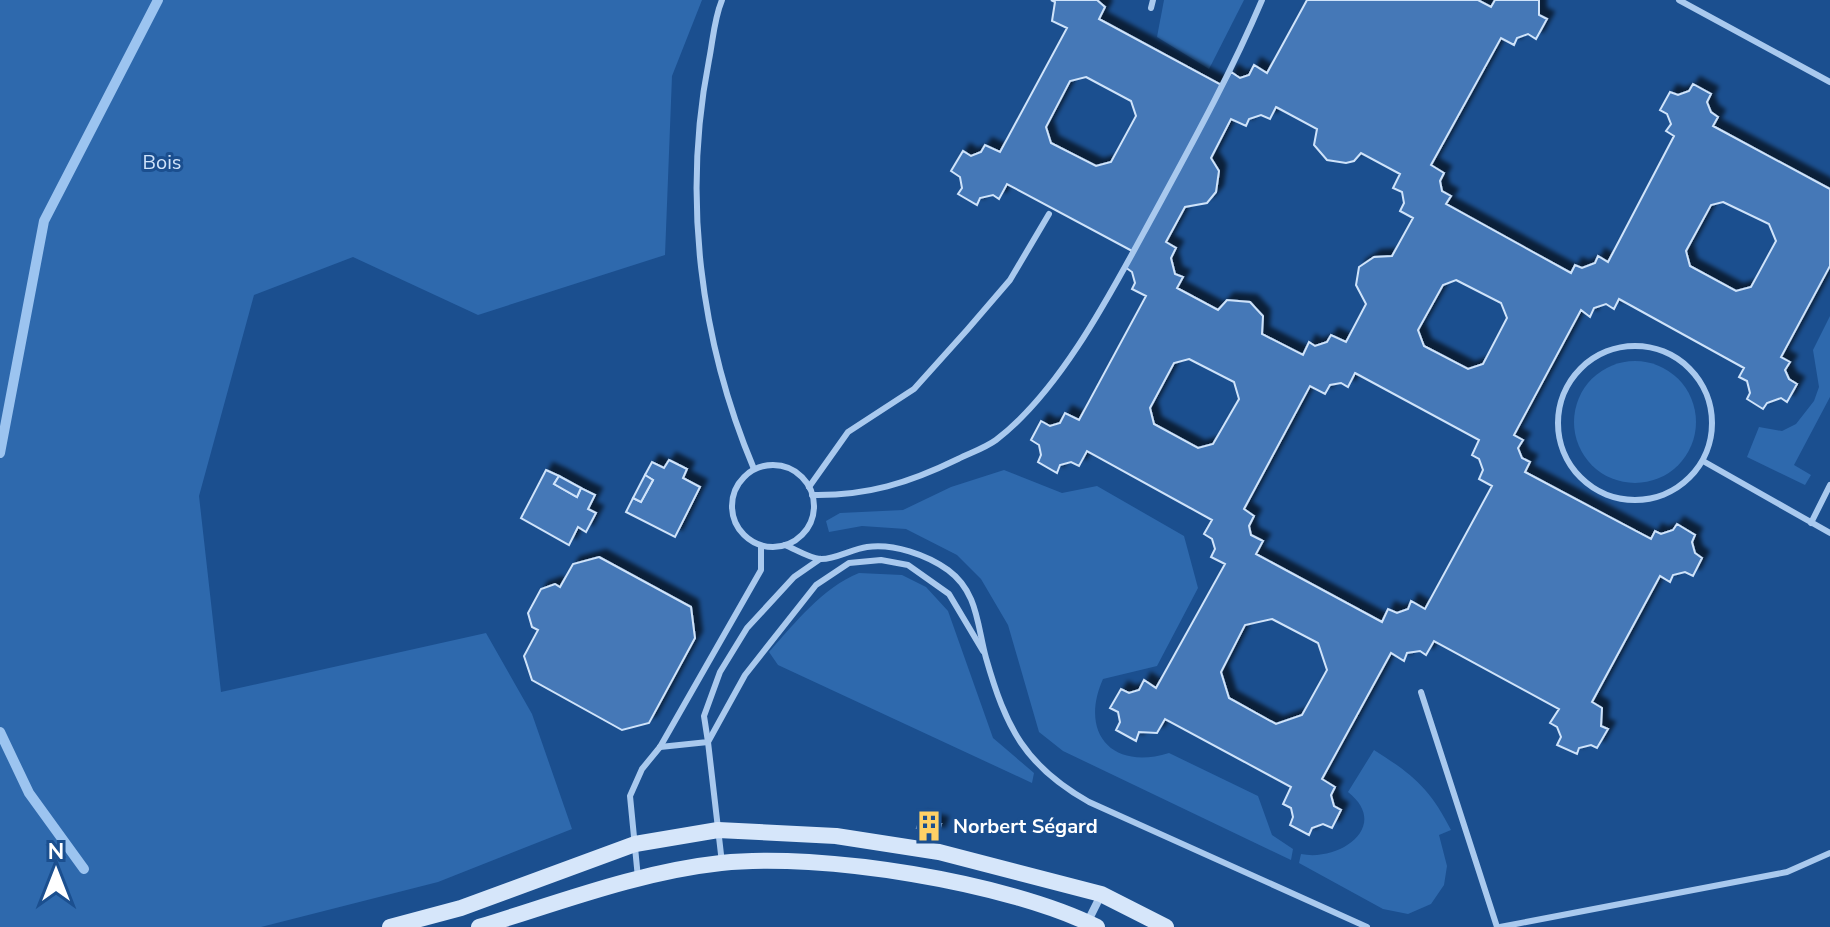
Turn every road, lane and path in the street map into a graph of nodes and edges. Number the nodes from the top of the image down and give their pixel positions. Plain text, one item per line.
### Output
1 (722, 0) edge
2 (1153, 0) edge
3 (1262, 0) edge
4 (1679, 0) edge
5 (1151, 8) dead end
6 (1830, 82) edge
7 (1049, 214) dead end
8 (1703, 461) junction
9 (754, 469) junction
10 (1830, 485) edge
11 (809, 487) junction
12 (812, 495) junction
13 (1811, 523) junction
14 (1830, 533) edge
15 (785, 545) junction
16 (761, 546) junction
17 (820, 559) junction
18 (986, 657) junction
19 (1421, 692) dead end
20 (708, 742) junction
21 (660, 747) junction
22 (718, 830) junction
23 (635, 844) junction
24 (1830, 853) edge
25 (722, 863) junction
26 (638, 878) junction
27 (1101, 894) junction
28 (489, 898) junction
29 (1090, 925) edge
30 (489, 926) edge
31 (390, 927) edge
32 (1166, 927) edge
33 (1367, 927) edge
34 (1498, 927) edge

1 - 9 lane
2 - 5 lane
3 - 12 lane
4 - 6 lane
7 - 11 lane
8 - 8 lane
8 - 13 lane
9 - 11 lane
9 - 16 lane
10 - 13 lane
11 - 12 lane
12 - 15 lane
13 - 14 lane
15 - 16 lane
15 - 17 lane
16 - 21 lane
17 - 18 lane
17 - 20 lane
18 - 20 lane
18 - 33 lane
19 - 34 lane
20 - 21 lane
20 - 22 lane
21 - 23 lane
22 - 23 main road
22 - 25 lane
22 - 27 main road
23 - 26 lane
23 - 28 main road
24 - 34 lane
25 - 26 main road
25 - 29 main road
26 - 30 main road
27 - 29 street
27 - 32 main road
28 - 30 street
28 - 31 main road

